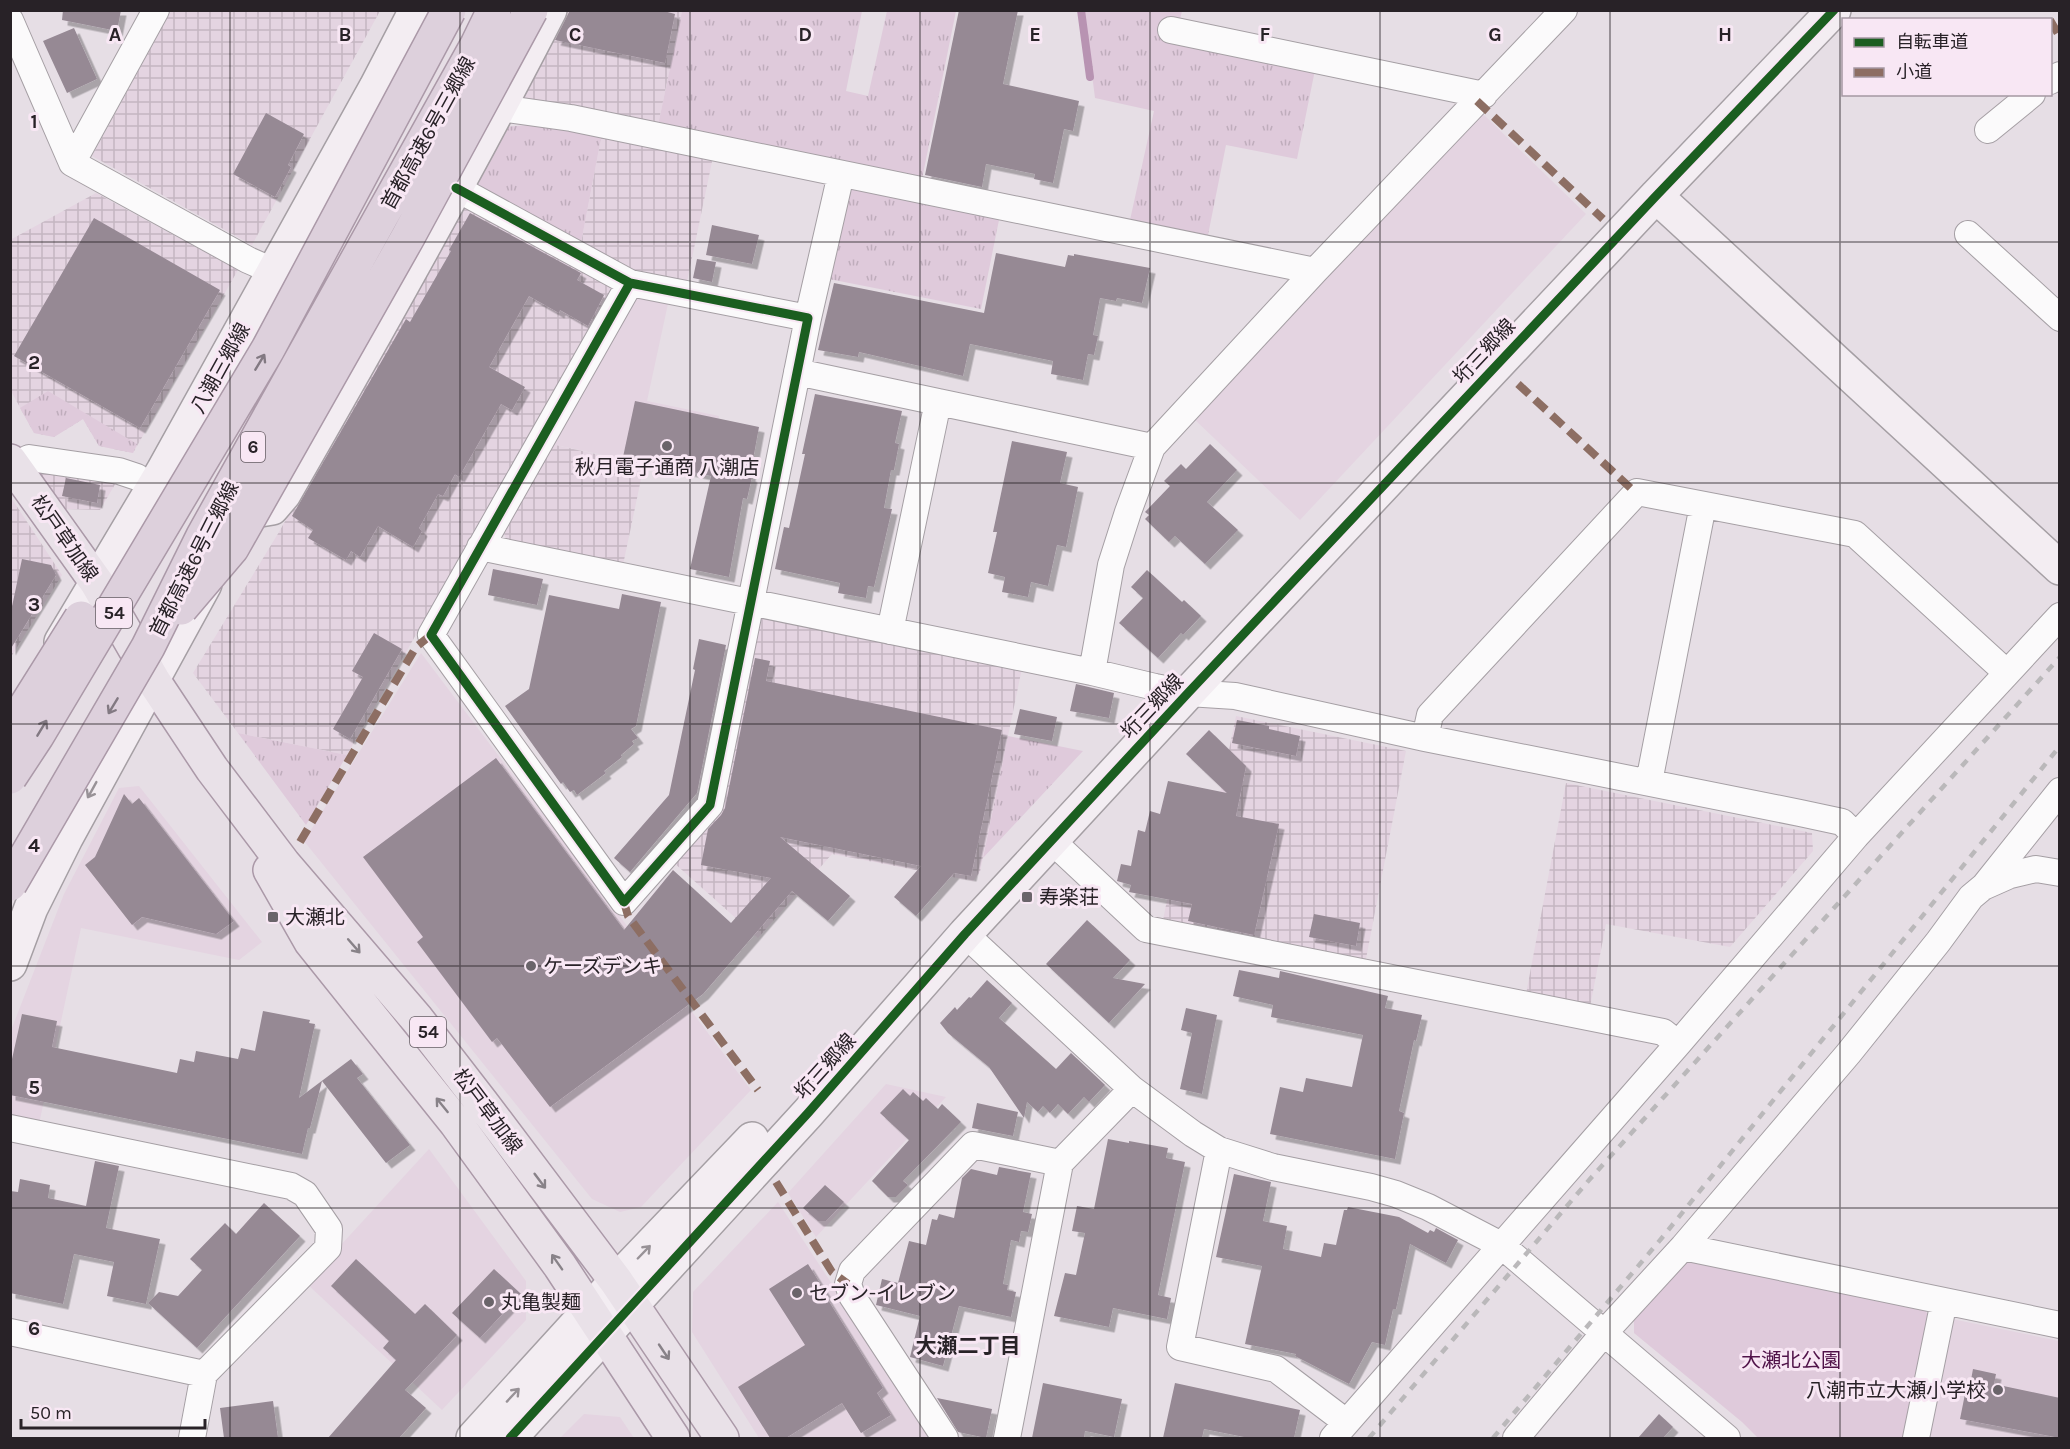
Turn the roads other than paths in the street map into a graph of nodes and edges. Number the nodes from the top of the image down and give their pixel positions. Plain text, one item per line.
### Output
1 (156, 10) edge
2 (416, 10) edge
3 (428, 10) edge
4 (449, 10) edge
5 (494, 10) edge
6 (519, 10) edge
7 (531, 10) edge
8 (550, 10) edge
9 (1563, 10) edge
10 (1834, 10) edge
11 (10, 20) edge
12 (1171, 30) dead end
13 (1484, 95) junction
14 (2030, 96) edge
15 (500, 108) junction
16 (1988, 130) dead end
17 (72, 163) junction
18 (840, 174) junction
19 (456, 188) junction
20 (1656, 196) junction
21 (1968, 234) dead end
22 (273, 271) junction
23 (1315, 271) junction
24 (630, 283) junction
25 (808, 318) junction
26 (2060, 318) edge
27 (797, 372) junction
28 (938, 402) junction
29 (1152, 447) junction
30 (12, 463) edge
31 (137, 477) dead end
32 (1703, 506) junction
33 (243, 513) junction
34 (480, 547) junction
35 (2060, 568) edge
36 (97, 583) junction
37 (751, 602) junction
38 (2060, 616) edge
39 (890, 631) junction
40 (148, 647) junction
41 (1092, 672) junction
42 (2007, 673) junction
43 (153, 680) junction
44 (1188, 693) junction
45 (10, 718) edge
46 (10, 731) edge
47 (1425, 738) junction
48 (212, 770) junction
49 (10, 777) edge
50 (1648, 782) junction
51 (2060, 791) edge
52 (1856, 836) junction
53 (1052, 841) junction
54 (2060, 873) edge
55 (10, 884) edge
56 (1983, 887) junction
57 (965, 933) junction
58 (10, 964) edge
59 (1678, 1044) junction
60 (1132, 1089) junction
61 (10, 1128) edge
62 (1219, 1150) junction
63 (1060, 1163) junction
64 (1501, 1245) junction
65 (1683, 1247) junction
66 (624, 1293) junction
67 (1944, 1301) junction
68 (597, 1322) junction
69 (2060, 1325) edge
70 (10, 1332) edge
71 (1604, 1333) junction
72 (204, 1374) junction
73 (1340, 1430) edge
74 (192, 1438) edge
75 (473, 1438) edge
76 (510, 1438) edge
77 (673, 1438) edge
78 (722, 1438) edge
79 (945, 1438) edge
80 (1007, 1438) edge
81 (1516, 1438) edge
82 (1727, 1438) edge
83 (1916, 1438) edge

1 - 17 street
2 - 22 street, 八潮三郷線
3 - 46 highway, bridge
49 -> 4 highway, 首都高速6号三郷線 / 6, bridge
5 - 40 highway, 首都高速6号三郷線 / 6, bridge
6 - 33 street
7 - 40 highway, bridge
8 - 15 street
9 - 13 street
10 - 20 street, 垳三郷線
11 - 17 street
12 - 13 street
13 - 23 street
14 - 16 street
15 - 18 street
15 - 19 street
17 - 22 street
18 - 23 street
18 - 25 street
19 - 24 street
19 - 33 street
20 - 35 street
20 - 44 street, 垳三郷線
21 - 26 street
22 - 36 street, 八潮三郷線
23 - 29 street
24 - 25 street
24 - 34 street
25 - 27 street
27 - 28 street
27 - 37 street
28 - 29 street
28 - 39 street
29 - 41 street
30 - 31 street
30 - 36 main road, 松戸草加線 / 54
32 - 42 street
32 - 47 street
32 - 50 street
33 - 43 street
34 - 37 street
34 - 37 street
36 - 43 main road, 松戸草加線 / 54
36 - 45 street, 八潮三郷線
37 - 39 street
38 - 42 street
39 - 41 street
40 -> 55 highway, 首都高速6号三郷線 / 6, bridge
41 - 44 street
42 - 52 street
43 - 48 main road, 松戸草加線 / 54
43 -> 58 street
44 - 47 street
44 - 53 street, 垳三郷線
47 - 50 street
48 -> 66 main road, 松戸草加線 / 54
68 -> 48 main road, 松戸草加線 / 54
50 - 52 street
51 - 56 street
52 - 59 street
53 - 57 street, 垳三郷線
53 - 59 street
54 - 56 street
56 - 65 street
57 - 60 street
57 - 66 street, 垳三郷線
59 - 64 street
60 - 62 street
60 - 63 street
61 - 72 street
62 - 64 street
62 - 73 street
63 - 79 street
63 - 80 street
64 - 71 street
64 - 73 street
65 - 67 street
65 - 71 street
66 - 68 street, 垳三郷線
66 -> 78 main road, 松戸草加線 / 54
67 - 69 street
67 - 83 street
75 -> 68 street, 垳三郷線
68 - 76 street, 垳三郷線
68 - 77 main road, 松戸草加線 / 54
70 - 72 street
71 - 81 street
71 - 82 street
72 - 74 street

